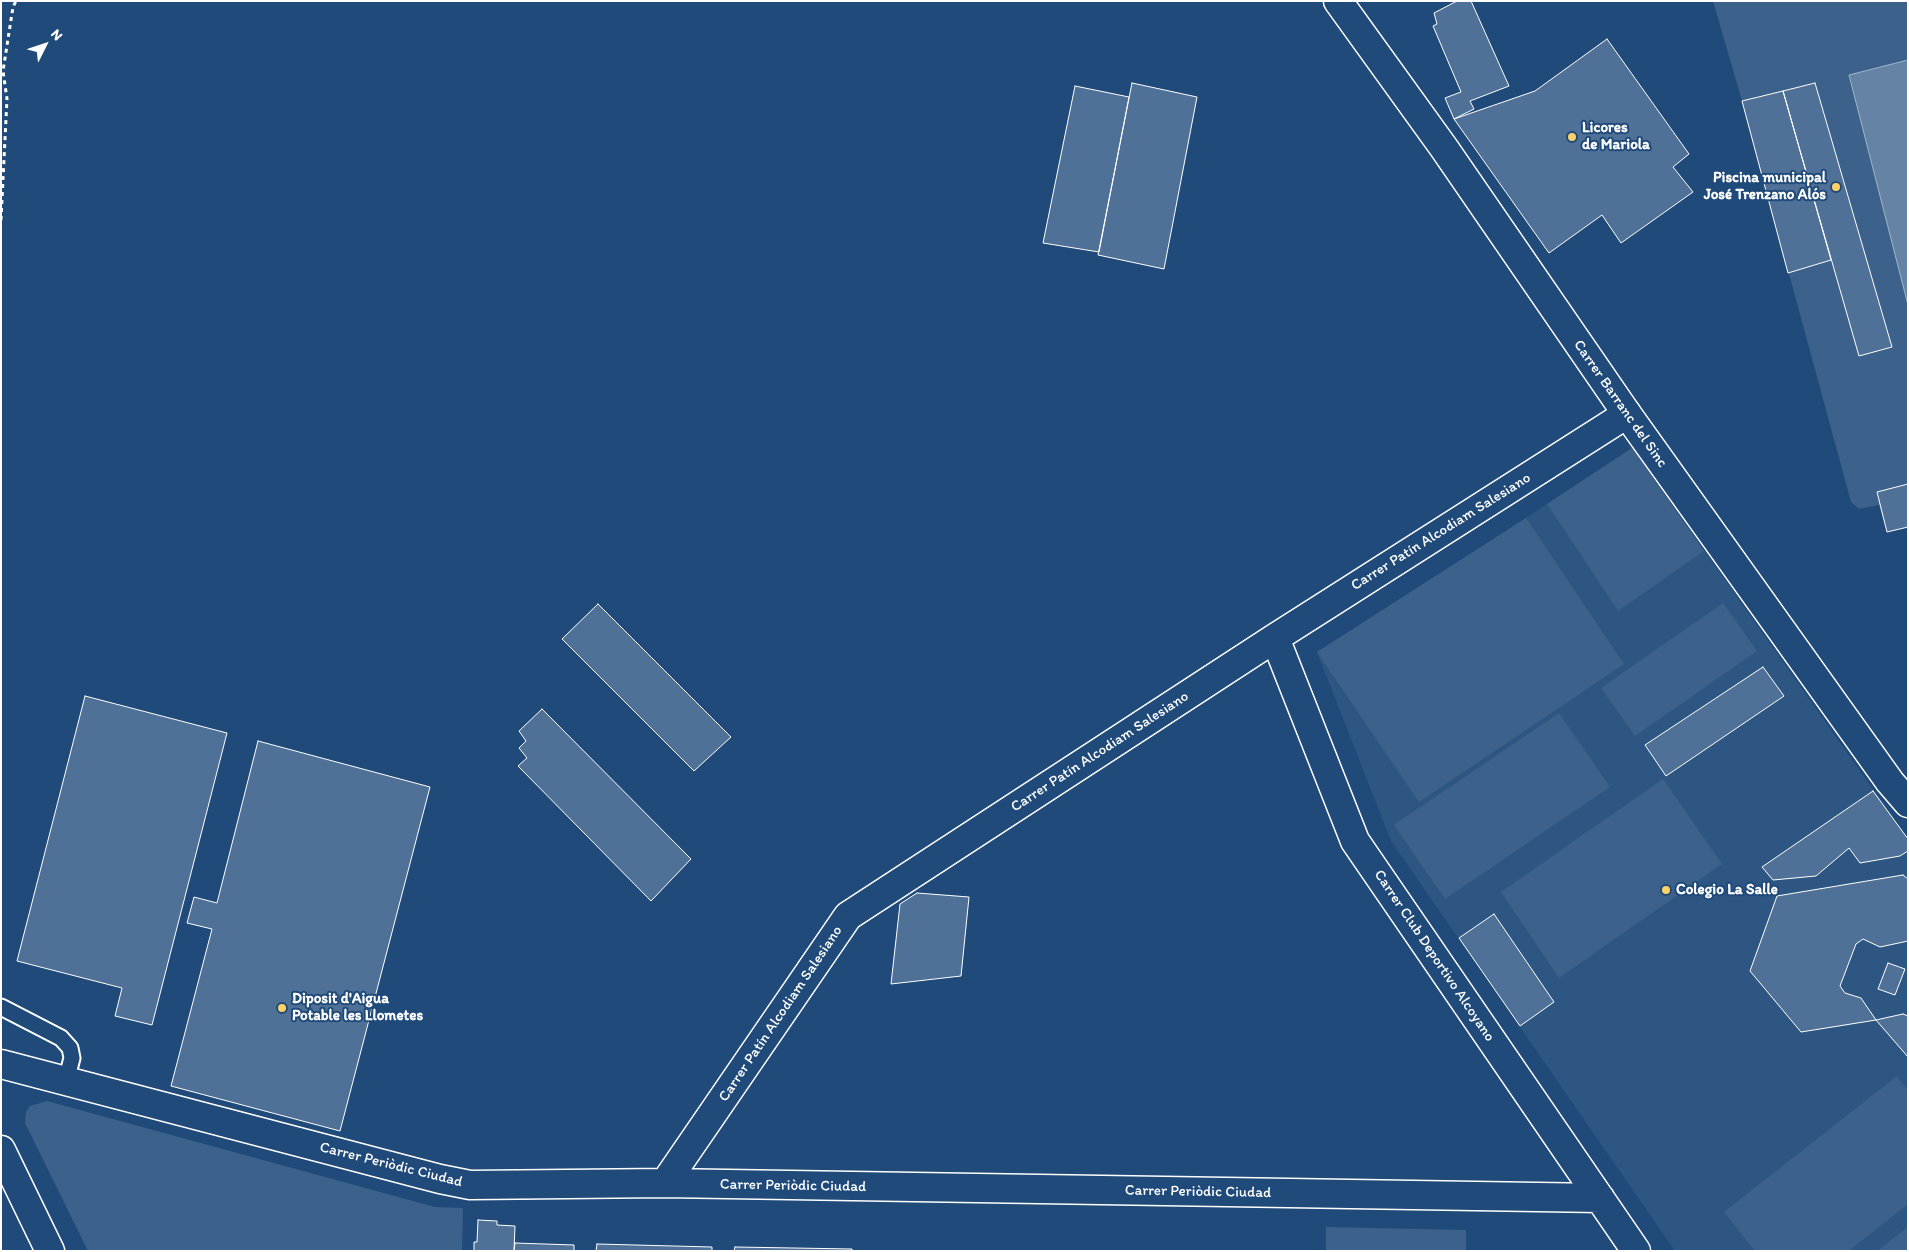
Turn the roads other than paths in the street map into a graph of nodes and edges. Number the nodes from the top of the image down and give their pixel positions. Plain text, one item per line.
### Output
1 (1338, 1) edge
2 (1627, 414) junction
3 (1275, 638) junction
4 (1908, 803) edge
5 (1, 1007) edge
6 (1, 1064) edge
7 (66, 1081) junction
8 (1, 1150) edge
9 (665, 1184) junction
10 (1600, 1198) junction
11 (50, 1251) edge
12 (1636, 1251) edge

1 - 2 street, Carrer Barranc del Sinc
2 - 3 street, Carrer Patín Alcodiam Salesiano
2 - 4 street, Carrer Barranc del Sinc
3 - 9 street, Carrer Patín Alcodiam Salesiano
3 - 10 street, Carrer Club Deportivo Alcoyano
5 - 7 lane
6 - 7 street, Carrer Periòdic Ciudad
7 - 9 street, Carrer Periòdic Ciudad
8 - 11 street
9 - 10 street, Carrer Periòdic Ciudad
10 - 12 street, Carrer Club Deportivo Alcoyano

